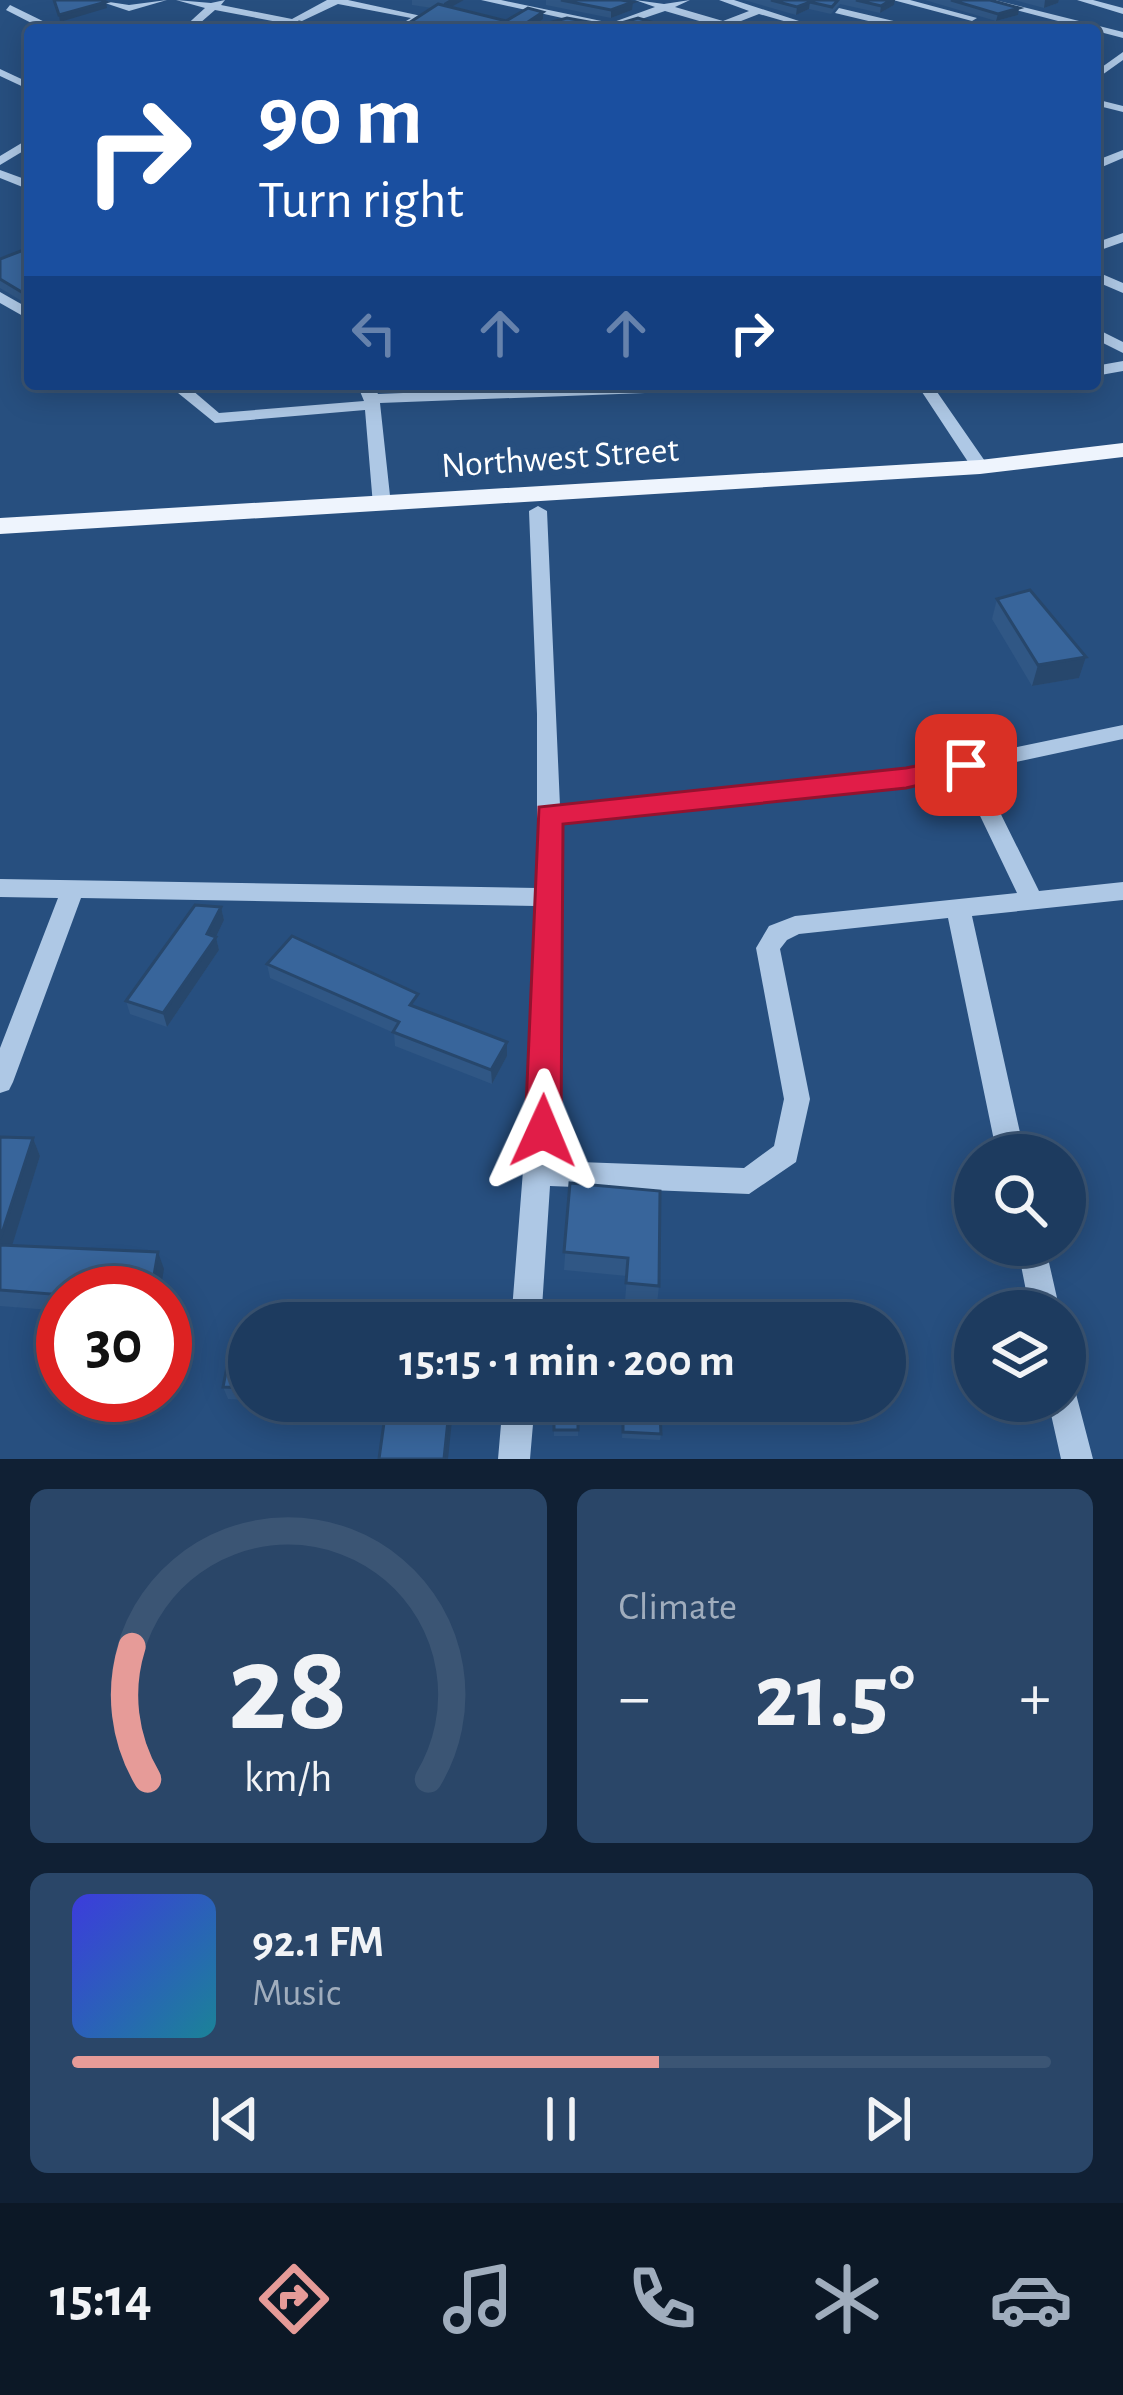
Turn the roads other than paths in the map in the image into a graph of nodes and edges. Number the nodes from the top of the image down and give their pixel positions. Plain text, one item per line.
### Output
1 (101, 0) edge
2 (162, 0) edge
3 (181, 0) edge
4 (336, 0) edge
5 (414, 0) edge
6 (486, 0) edge
7 (640, 0) edge
8 (685, 0) edge
9 (724, 0) edge
10 (898, 0) edge
11 (983, 0) edge
12 (1017, 0) edge
13 (1082, 0) edge
14 (574, 1) edge
15 (8, 3) edge
16 (218, 3) edge
17 (999, 4) junction
18 (666, 9) junction
19 (391, 11) junction
20 (759, 11) junction
21 (839, 11) edge
22 (1123, 11) edge
23 (560, 14) junction
24 (0, 18) edge
25 (794, 21) edge
26 (293, 22) junction
27 (971, 22) junction
28 (42, 24) edge
29 (194, 24) edge
30 (289, 24) edge
31 (408, 24) edge
32 (546, 24) edge
33 (596, 24) edge
34 (623, 24) edge
35 (722, 24) joint
36 (894, 24) edge
37 (964, 24) edge
38 (1079, 24) edge
39 (182, 390) edge
40 (431, 390) edge
41 (928, 390) edge
42 (370, 396) edge
43 (1123, 450) edge
44 (980, 467) junction
45 (1123, 469) edge
46 (382, 505) junction
47 (538, 511) junction
48 (0, 526) edge
49 (0, 542) edge
50 (1123, 732) edge
51 (966, 765) junction
52 (549, 815) junction
53 (0, 888) edge
54 (74, 890) junction
55 (1123, 891) edge
56 (548, 897) junction
57 (1032, 900) junction
58 (958, 908) junction
59 (0, 1082) edge
60 (1006, 1134) edge
61 (540, 1172) junction
62 (528, 1302) edge
63 (517, 1422) edge
64 (1069, 1422) edge
65 (514, 1459) edge
66 (1077, 1459) edge

1 - 2 street
3 - 16 street
4 - 19 street
4 - 26 street
5 - 19 street
6 - 23 street
7 - 18 street
8 - 18 street
9 - 20 street
10 - 27 street
11 - 17 street
12 - 17 street
13 - 22 street
14 - 23 street
15 - 24 street
15 - 28 street
16 - 26 street
16 - 29 street
17 - 27 street
17 - 38 street
18 - 34 street
18 - 35 street
19 - 31 street
20 - 25 street
20 - 35 street
21 - 36 street
23 - 32 street
23 - 33 street
26 - 30 street
27 - 37 street
39 - 42 street
40 - 42 street
41 - 44 street
42 - 46 street
43 - 44 main road, Northwest Street
44 - 46 main road, Northwest Street
45 - 47 main road, Northwest Street
46 - 48 main road, Northwest Street
47 - 49 main road, Northwest Street
47 - 52 street
50 - 51 street
51 - 52 street
51 - 57 street
52 - 56 street
53 - 54 street
54 - 56 street
54 - 59 street
55 - 57 street
56 - 61 street
57 - 58 street
58 - 60 street
58 - 61 street
61 - 62 street
63 - 65 street
64 - 66 street

